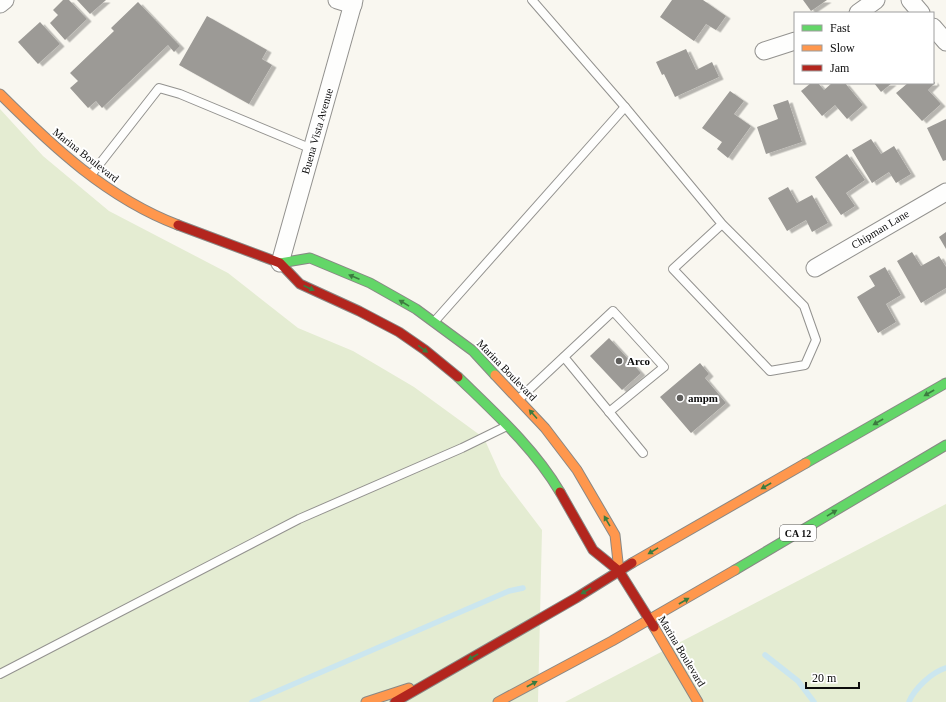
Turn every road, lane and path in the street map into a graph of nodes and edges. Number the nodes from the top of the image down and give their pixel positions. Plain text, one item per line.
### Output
1 (5, 0) edge
2 (337, 0) edge
3 (532, 0) edge
4 (876, 0) edge
5 (910, 0) edge
6 (354, 2) edge
7 (0, 4) edge
8 (859, 12) edge
9 (920, 12) edge
10 (934, 27) edge
11 (794, 41) edge
12 (946, 42) edge
13 (764, 51) dead end
14 (0, 94) edge
15 (625, 106) junction
16 (312, 149) junction
17 (90, 176) junction
18 (946, 192) edge
19 (722, 224) junction
20 (280, 263) junction
21 (815, 268) dead end
22 (434, 322) junction
23 (564, 357) junction
24 (946, 383) edge
25 (468, 385) junction
26 (495, 399) dead end
27 (520, 399) junction
28 (509, 406) dead end
29 (609, 412) junction
30 (508, 426) junction
31 (946, 445) edge
32 (644, 453) dead end
33 (619, 571) junction
34 (650, 620) junction
35 (0, 674) edge
36 (432, 681) junction
37 (366, 702) edge
38 (395, 702) edge
39 (498, 702) edge
40 (698, 702) edge

1 - 7 street
2 - 6 street
3 - 15 lane
4 - 8 street
5 - 9 street
6 - 16 street, Buena Vista Avenue
10 - 12 street
11 - 13 street
14 - 17 main road, Marina Boulevard
15 - 19 lane
15 - 22 lane
16 - 17 lane
16 - 20 street, Buena Vista Avenue
17 - 20 main road, Marina Boulevard
18 - 21 street, Chipman Lane
19 - 19 lane
22 -> 20 main road, Marina Boulevard
20 -> 25 main road, Marina Boulevard
22 - 27 main road, Marina Boulevard
23 - 27 lane
23 - 29 lane
23 - 29 lane
24 -> 33 main road
25 - 26 main road
25 - 30 main road, Marina Boulevard
27 - 28 main road
33 -> 27 main road, Marina Boulevard
29 - 32 lane
30 - 33 main road, Marina Boulevard
30 - 35 lane
34 -> 31 main road, CA 12
33 - 34 main road, Marina Boulevard
33 -> 36 main road
39 -> 34 main road, CA 12
34 - 40 main road, Marina Boulevard
36 - 37 main road
36 - 38 main road

